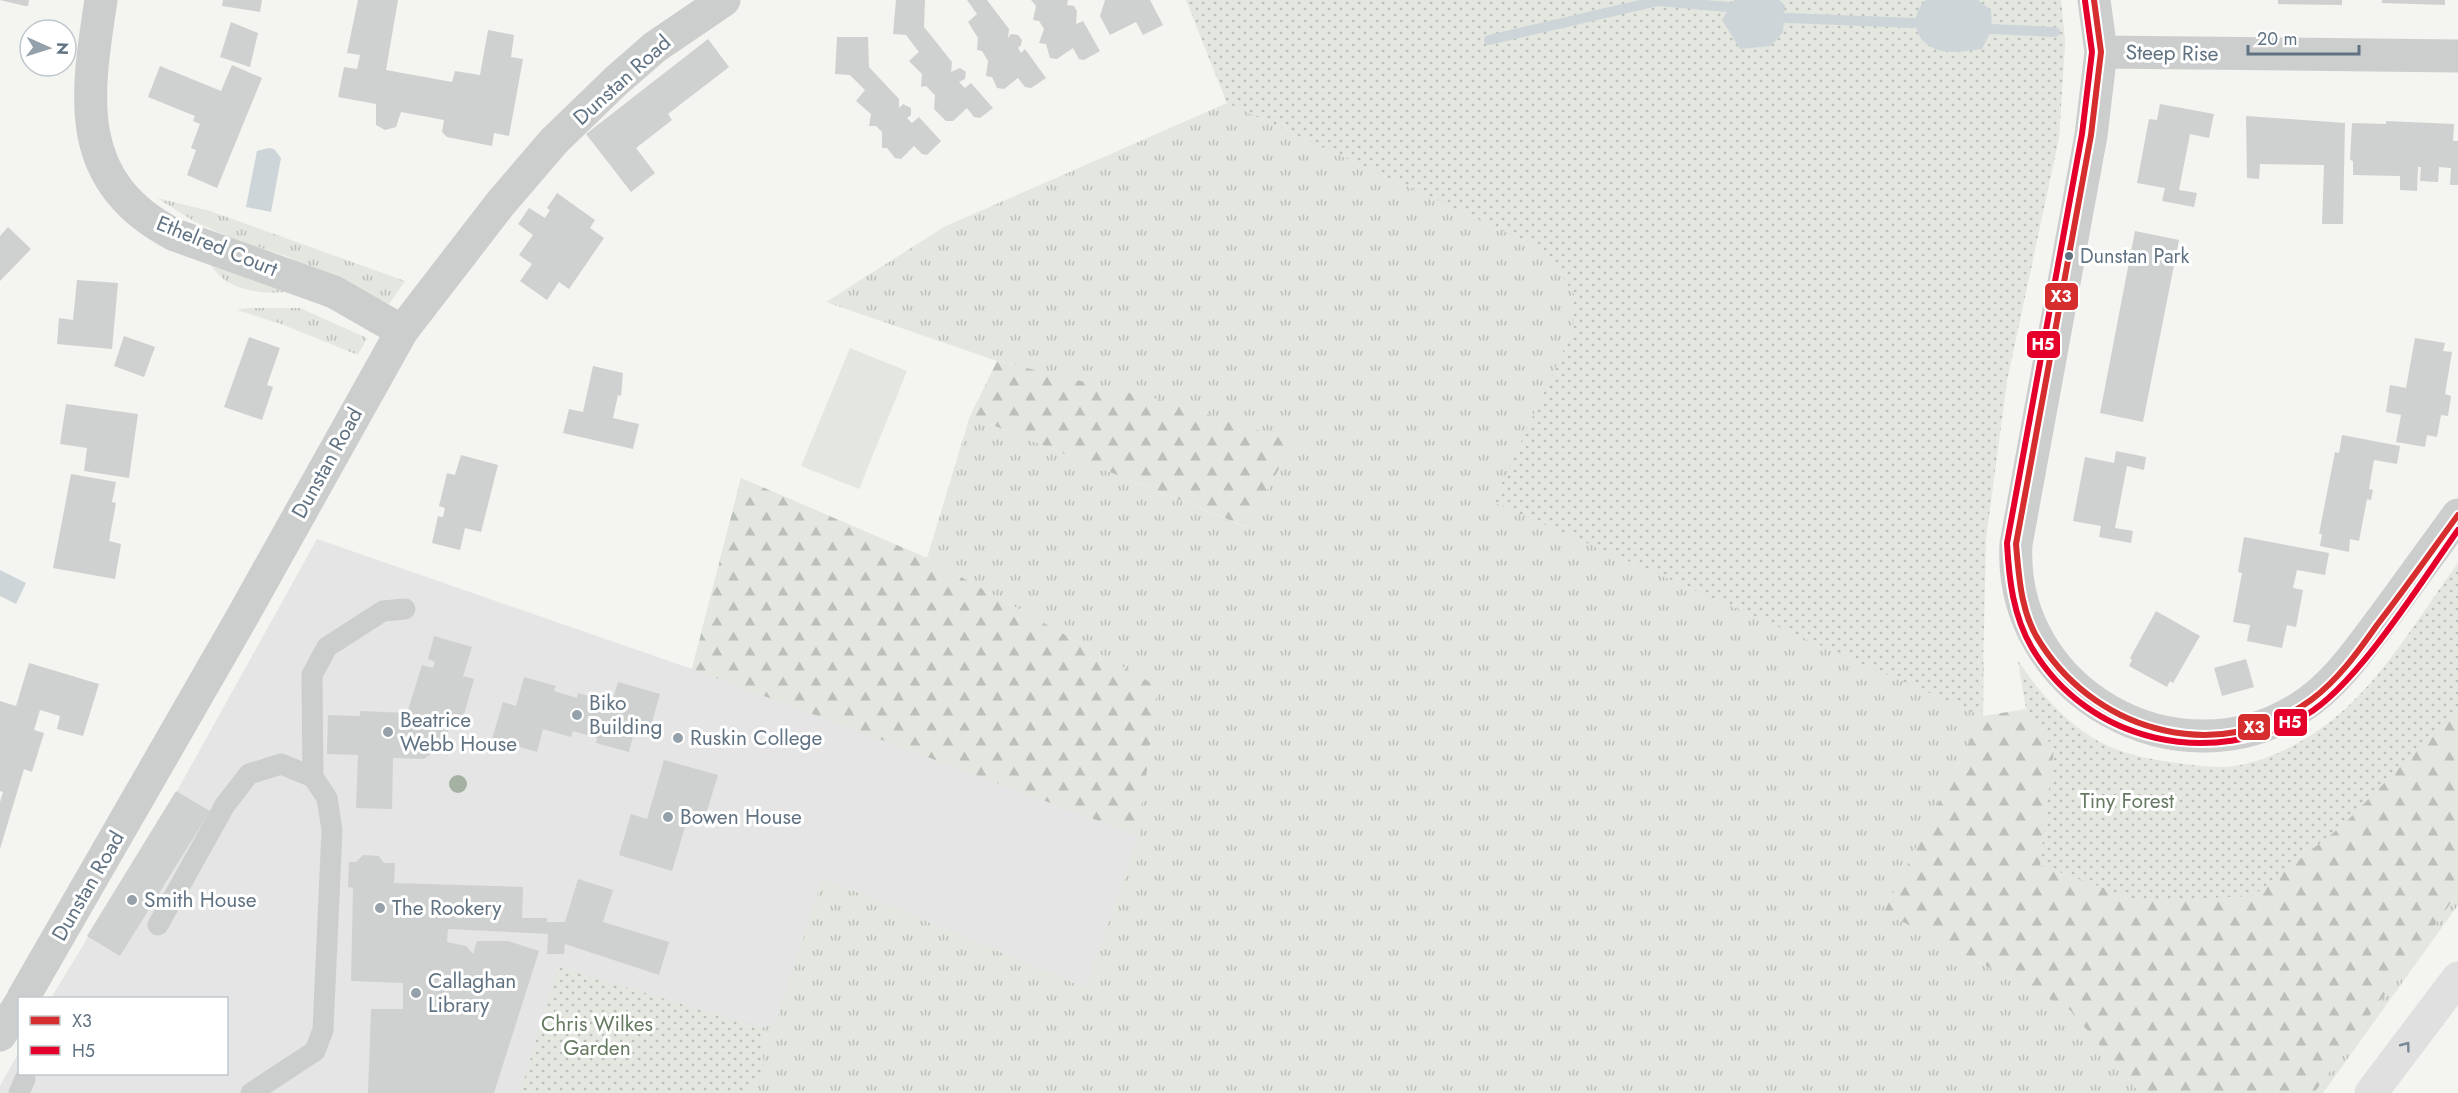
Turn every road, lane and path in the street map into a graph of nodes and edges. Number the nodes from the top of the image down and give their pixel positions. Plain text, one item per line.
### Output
1 (101, 0) edge
2 (724, 0) edge
3 (2094, 0) edge
4 (2101, 52) junction
5 (2458, 56) edge
6 (402, 332) junction
7 (2458, 515) edge
8 (405, 609) dead end
9 (313, 777) junction
10 (158, 925) dead end
11 (2458, 978) edge
12 (24, 997) edge
13 (18, 1007) edge
14 (0, 1035) edge
15 (250, 1093) edge
16 (2371, 1093) edge

1 - 6 street, Ethelred Court
2 - 6 street, Dunstan Road
3 - 4 street
4 - 5 street, Steep Rise
4 - 7 street
6 - 12 street, Dunstan Road
8 - 9 lane
9 - 10 lane
9 - 15 lane
16 -> 11 highway
13 - 14 street

